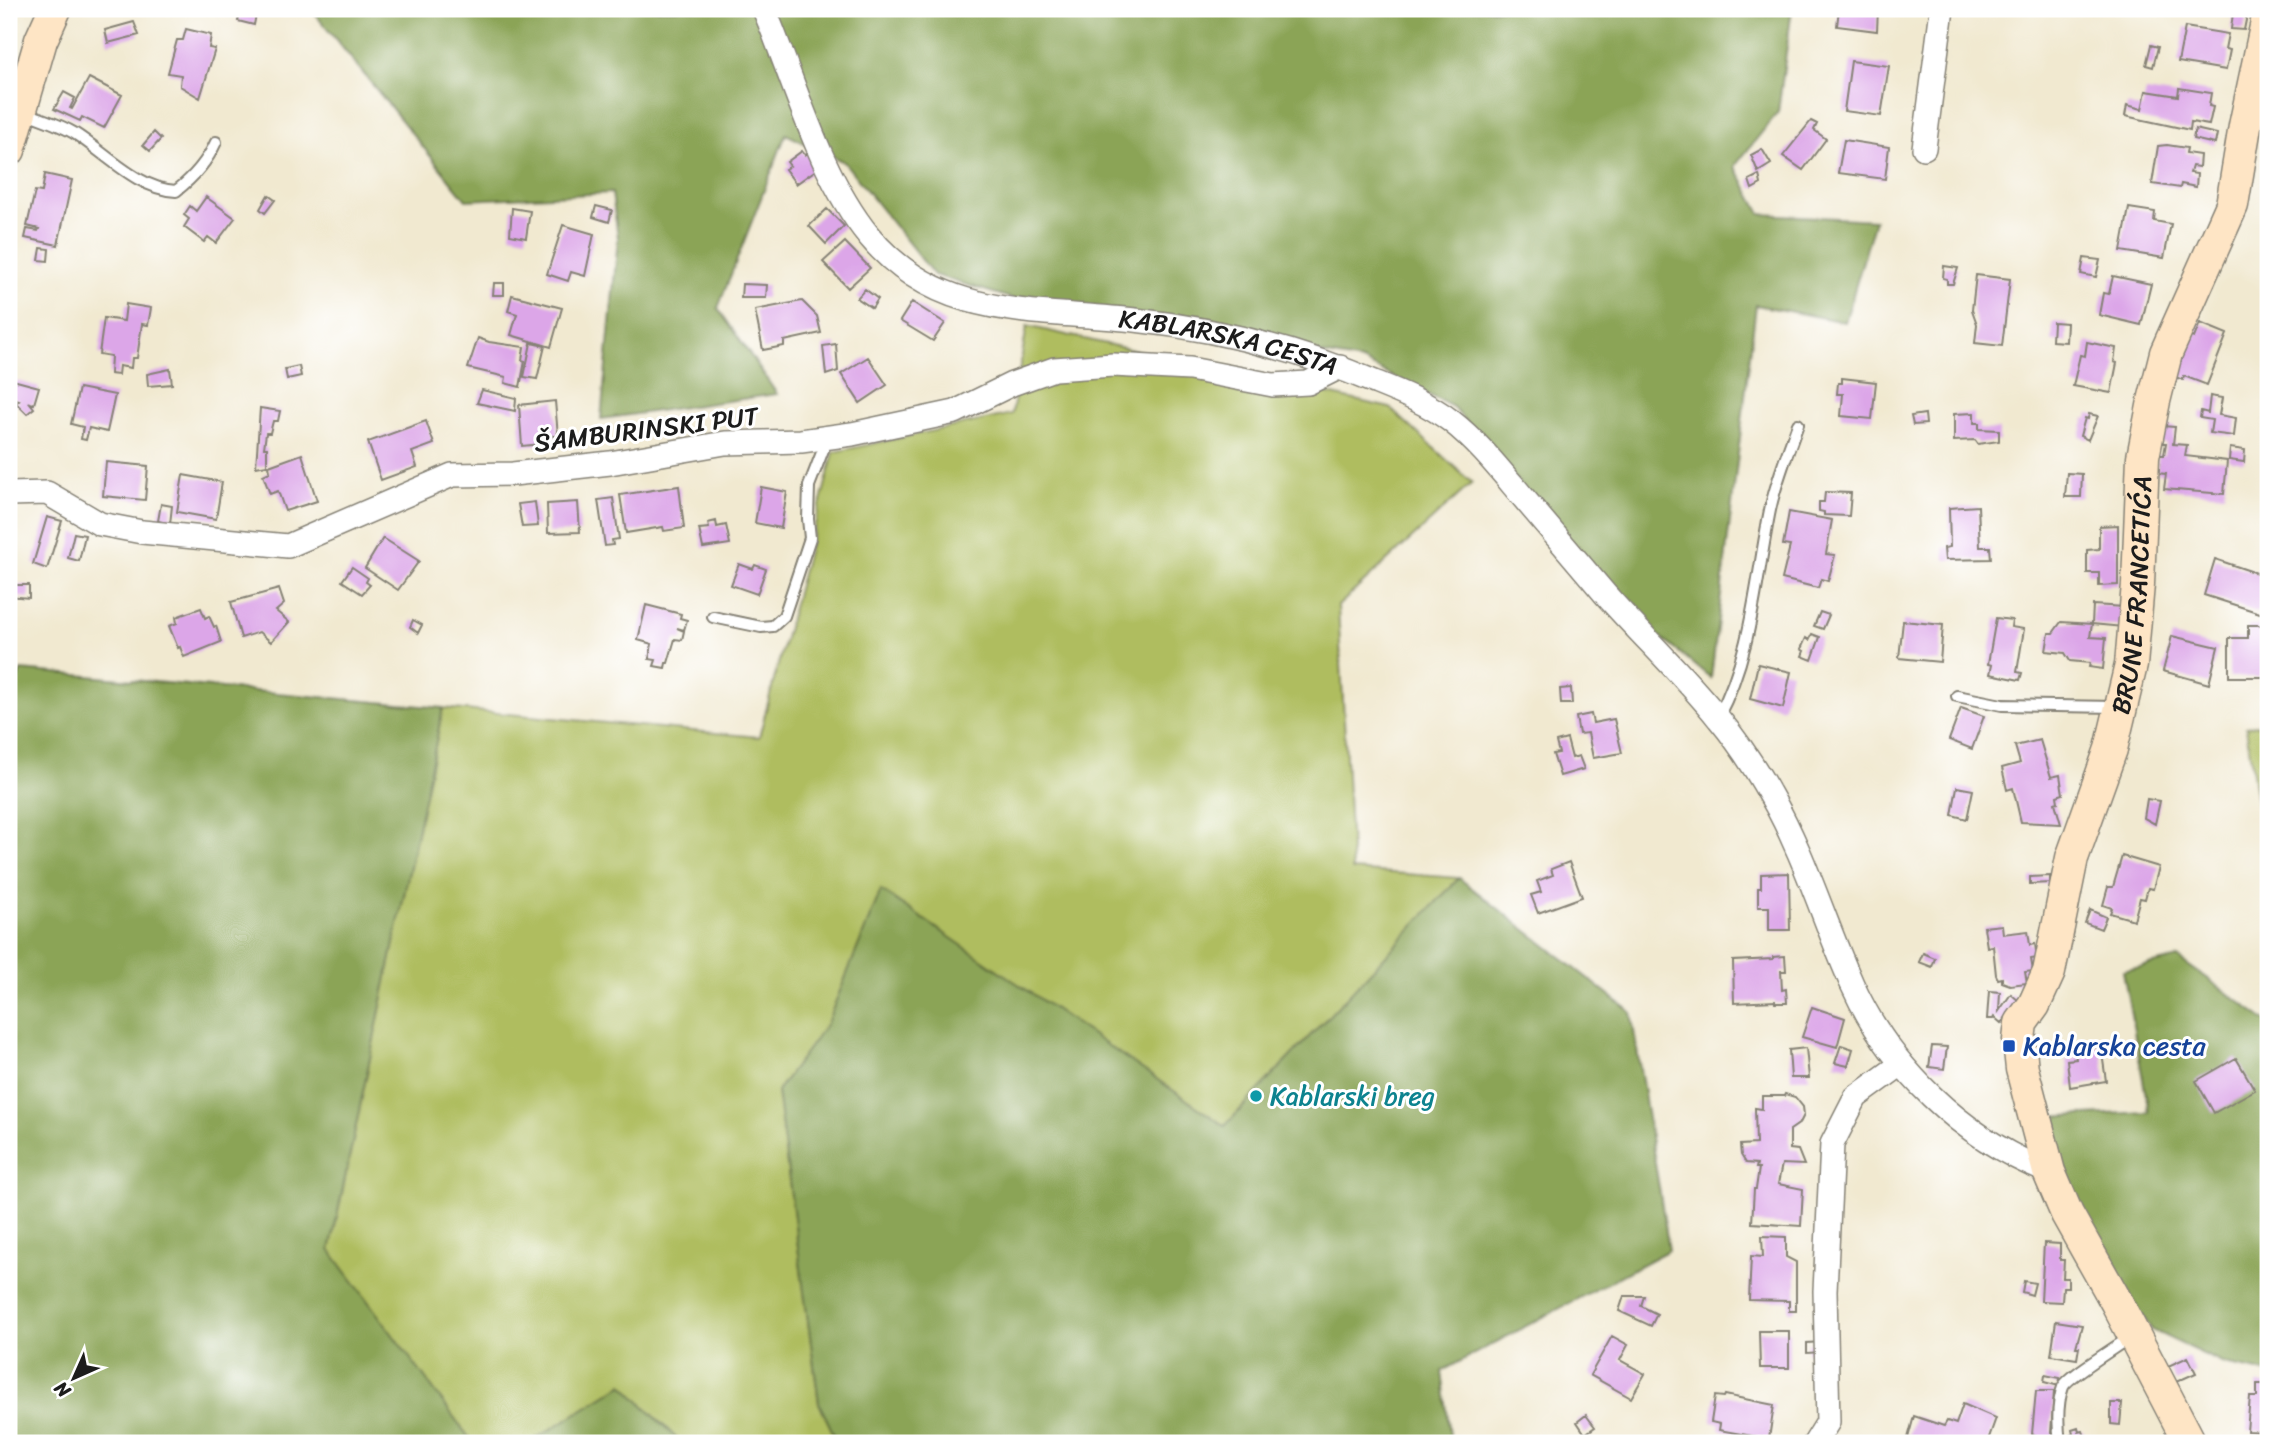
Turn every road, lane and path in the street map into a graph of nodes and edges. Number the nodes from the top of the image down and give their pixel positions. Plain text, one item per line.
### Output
1 (55, 9) edge
2 (764, 9) edge
3 (1942, 9) edge
4 (2268, 17) edge
5 (22, 111) junction
6 (216, 142) dead end
7 (1924, 148) dead end
8 (9, 150) edge
9 (1340, 367) junction
10 (1798, 424) dead end
11 (828, 437) junction
12 (9, 494) edge
13 (713, 617) dead end
14 (1957, 696) dead end
15 (2121, 707) junction
16 (1718, 717) junction
17 (1900, 1065) junction
18 (2049, 1172) junction
19 (2134, 1334) junction
20 (1815, 1443) edge
21 (2060, 1443) edge
22 (2190, 1443) edge

1 - 5 street
2 - 9 street, KABLARSKA CESTA
3 - 7 street
4 - 15 street, BRUNE FRANCETIĆA
5 - 6 lane
5 - 8 street
9 - 11 street, ŠAMBURINSKI PUT
9 - 16 street, KABLARSKA CESTA
10 - 16 lane
11 - 12 street, ŠAMBURINSKI PUT
11 - 13 lane
14 - 15 lane
15 - 18 street, BRUNE FRANCETIĆA
16 - 17 street, KABLARSKA CESTA
17 - 18 street, KABLARSKA CESTA
17 - 20 street
18 - 19 street
19 - 21 lane
19 - 22 street

